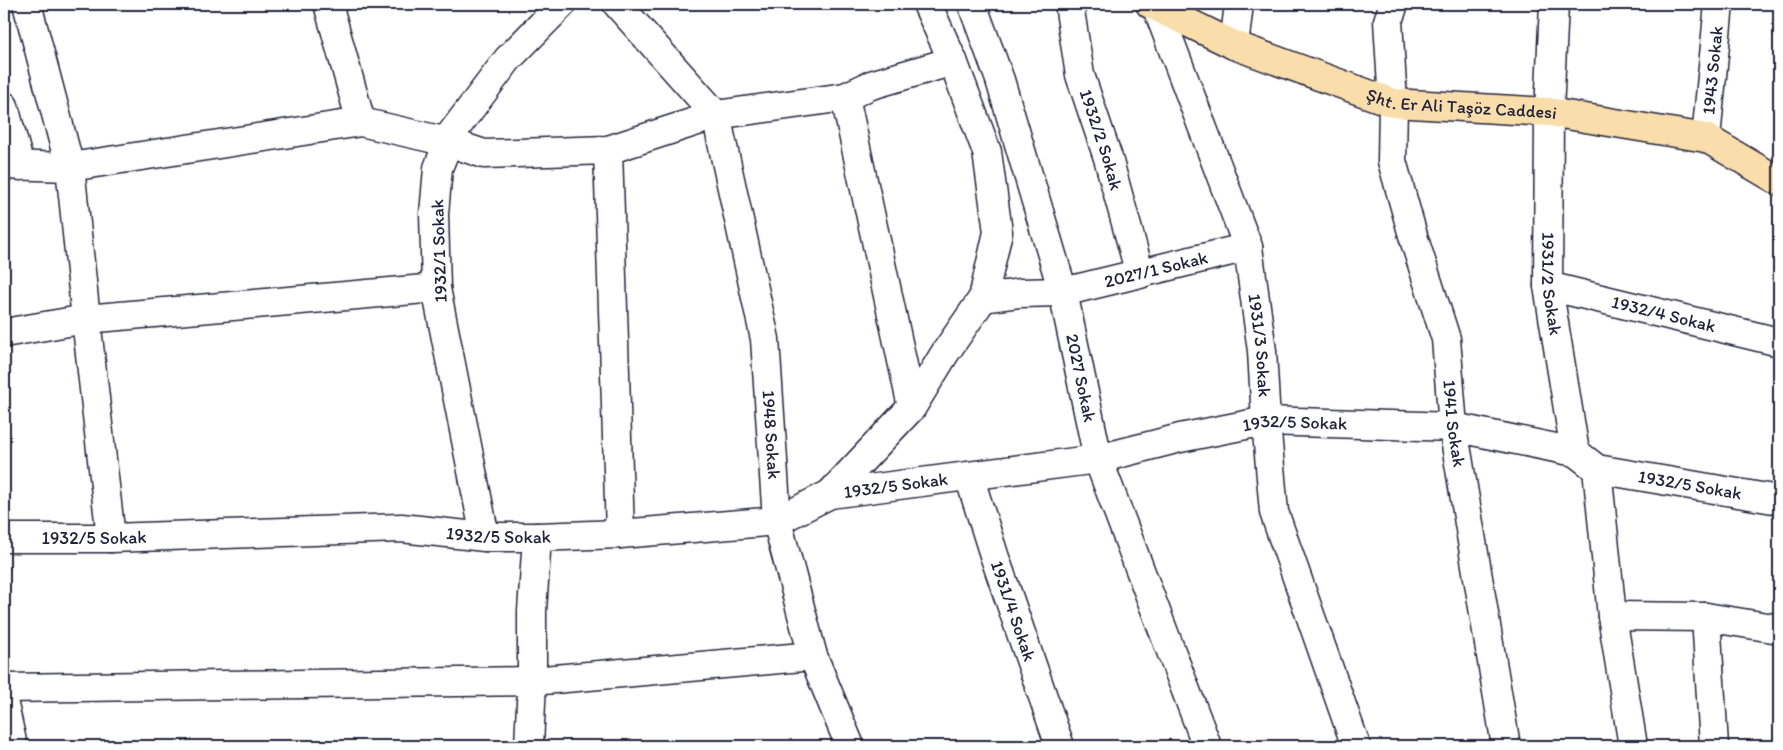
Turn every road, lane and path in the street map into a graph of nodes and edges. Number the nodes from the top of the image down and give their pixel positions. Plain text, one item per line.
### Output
1 (26, 4) edge
2 (328, 4) edge
3 (562, 4) edge
4 (617, 4) edge
5 (927, 4) edge
6 (972, 4) edge
7 (1069, 4) edge
8 (1239, 4) edge
9 (1394, 4) edge
10 (1554, 4) edge
11 (1719, 4) edge
12 (1153, 5) edge
13 (1234, 45) junction
14 (954, 61) junction
15 (845, 97) junction
16 (1393, 103) junction
17 (4, 106) edge
18 (1549, 112) junction
19 (716, 115) junction
20 (360, 122) junction
21 (1706, 138) junction
22 (448, 142) junction
23 (608, 150) junction
24 (12, 165) edge
25 (70, 167) junction
26 (1779, 181) edge
27 (1248, 247) junction
28 (1140, 274) junction
29 (1548, 286) junction
30 (436, 288) junction
31 (1064, 292) junction
32 (983, 298) junction
33 (86, 319) junction
34 (4, 333) edge
35 (1779, 342) edge
36 (912, 407) junction
37 (1266, 421) junction
38 (1452, 427) junction
39 (1575, 452) junction
40 (1098, 459) junction
41 (1597, 469) junction
42 (969, 476) junction
43 (830, 494) junction
44 (1779, 500) edge
45 (777, 521) junction
46 (620, 534) junction
47 (485, 537) junction
48 (537, 537) junction
49 (4, 538) edge
50 (111, 538) junction
51 (1612, 616) junction
52 (1706, 617) junction
53 (1779, 629) edge
54 (813, 656) junction
55 (532, 680) junction
56 (4, 688) edge
57 (4, 705) edge
58 (13, 746) edge
59 (529, 746) edge
60 (850, 746) edge
61 (1060, 746) edge
62 (1207, 746) edge
63 (1356, 746) edge
64 (1506, 746) edge
65 (1633, 746) edge
66 (1714, 746) edge

1 - 25 street
2 - 20 street
3 - 22 street, 1932/1 Sokak
4 - 19 street
5 - 14 street
6 - 31 street, 2027 Sokak
7 - 28 street, 1932/2 Sokak
8 - 13 street
9 - 16 street, 1941 Sokak
10 - 18 street, 1931/2 Sokak
11 - 21 street, 1943 Sokak
12 - 13 main road, Şht. Er Ali Taşöz Caddesi
12 - 27 street, 1931/3 Sokak
13 - 16 main road, Şht. Er Ali Taşöz Caddesi
14 - 15 street
14 - 32 street
15 - 19 street
15 - 36 street
16 - 18 main road, Şht. Er Ali Taşöz Caddesi
16 - 38 street, 1941 Sokak
17 - 24 street
18 - 21 main road, Şht. Er Ali Taşöz Caddesi
18 - 29 street, 1931/2 Sokak
19 - 23 street
19 - 45 street, 1948 Sokak
20 - 22 street
20 - 25 street
21 - 26 main road, Şht. Er Ali Taşöz Caddesi
22 - 23 street
22 - 30 street, 1932/1 Sokak
23 - 46 street
24 - 25 street
25 - 33 street
27 - 28 street, 2027/1 Sokak
27 - 37 street, 1931/3 Sokak
28 - 31 street, 2027/1 Sokak
29 - 35 street, 1932/4 Sokak
29 - 39 street, 1931/2 Sokak
30 - 33 street
30 - 47 street, 1932/1 Sokak
31 - 32 street, 2027/1 Sokak
31 - 40 street, 2027 Sokak
32 - 36 street
33 - 34 street
33 - 50 street
36 - 43 street
37 - 38 street, 1932/5 Sokak
37 - 40 street, 1932/5 Sokak
37 - 63 street, 1931/3 Sokak
38 - 39 street, 1932/5 Sokak
38 - 64 street, 1941 Sokak
39 - 41 street, 1932/5 Sokak
40 - 42 street, 1932/5 Sokak
40 - 62 street, 2027 Sokak
41 - 44 street, 1932/5 Sokak
41 - 51 street
42 - 43 street, 1932/5 Sokak
42 - 61 street, 1931/4 Sokak
43 - 45 street, 1932/5 Sokak
45 - 46 street, 1932/5 Sokak
45 - 54 street, 1948 Sokak
46 - 48 street, 1932/5 Sokak
47 - 48 street, 1932/5 Sokak
47 - 50 street, 1932/5 Sokak
48 - 55 street
49 - 50 street, 1932/5 Sokak
51 - 52 street
51 - 65 street
52 - 53 street
52 - 66 street
54 - 55 street
54 - 60 street, 1948 Sokak
55 - 56 street
55 - 59 street
57 - 58 street

